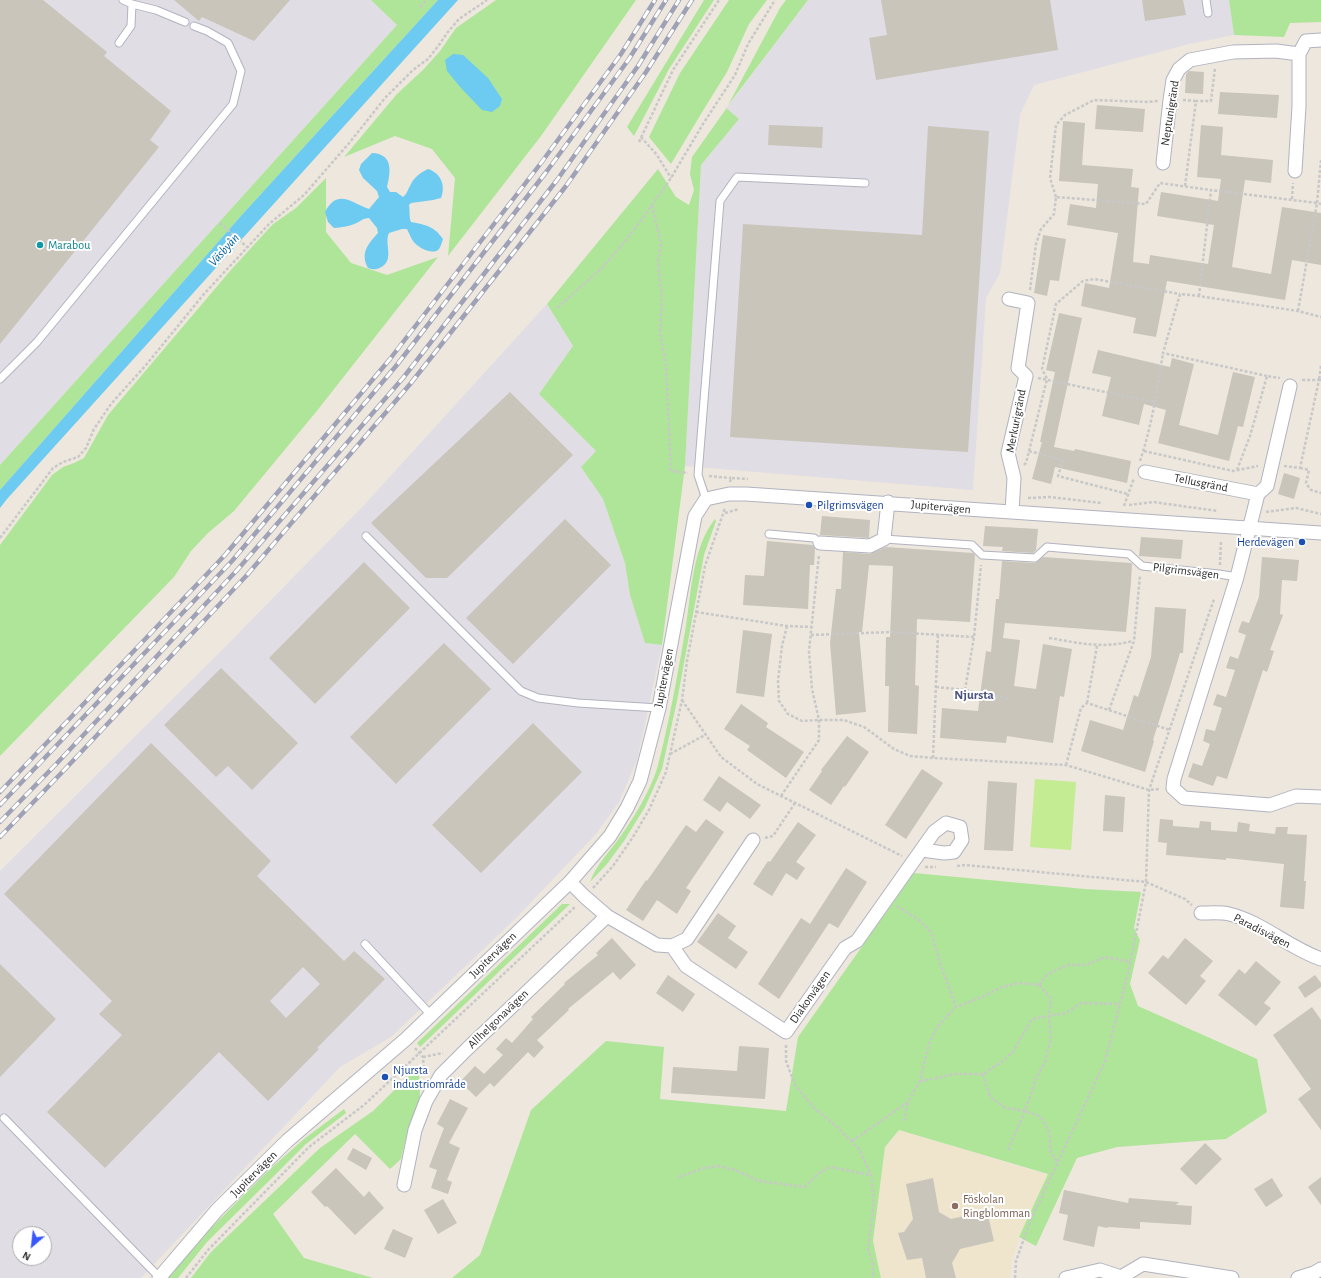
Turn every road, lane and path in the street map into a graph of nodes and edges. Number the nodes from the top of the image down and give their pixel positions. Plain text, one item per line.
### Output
1 (123, 0) edge
2 (427, 0) edge
3 (487, 0) edge
4 (719, 0) edge
5 (775, 0) edge
6 (1206, 0) edge
7 (132, 4) junction
8 (420, 7) dead end
9 (1208, 13) dead end
10 (185, 22) dead end
11 (194, 26) dead end
12 (1321, 40) edge
13 (119, 43) dead end
14 (1299, 54) junction
15 (1216, 55) junction
16 (1170, 100) junction
17 (641, 136) junction
18 (639, 142) dead end
19 (1321, 160) edge
20 (1163, 163) dead end
21 (1294, 171) dead end
22 (671, 178) junction
23 (865, 183) dead end
24 (1185, 186) junction
25 (1211, 190) junction
26 (1056, 198) junction
27 (1316, 203) junction
28 (1321, 204) edge
29 (652, 205) junction
30 (220, 222) dead end
31 (247, 246) junction
32 (1180, 294) junction
33 (1199, 296) junction
34 (1009, 299) dead end
35 (1028, 304) junction
36 (557, 308) dead end
37 (1298, 311) junction
38 (1321, 317) edge
39 (1162, 353) junction
40 (1321, 366) edge
41 (1026, 376) junction
42 (1267, 376) junction
43 (0, 379) edge
44 (1046, 379) junction
45 (1320, 380) edge
46 (1292, 382) junction
47 (1154, 402) junction
48 (1029, 451) junction
49 (1144, 451) junction
50 (1273, 464) junction
51 (1300, 468) junction
52 (1237, 470) junction
53 (1141, 471) junction
54 (698, 475) junction
55 (731, 478) junction
56 (1014, 478) junction
57 (754, 480) dead end
58 (1321, 493) edge
59 (729, 494) junction
60 (1128, 494) junction
61 (1258, 494) junction
62 (706, 499) junction
63 (888, 502) junction
64 (1102, 503) dead end
65 (1012, 506) junction
66 (1253, 513) junction
67 (1321, 514) edge
68 (1222, 526) junction
69 (1249, 528) junction
70 (1321, 533) edge
71 (769, 534) dead end
72 (366, 536) dead end
73 (0, 538) edge
74 (884, 539) junction
75 (820, 544) junction
76 (982, 555) junction
77 (1142, 566) junction
78 (1219, 574) junction
79 (1237, 578) junction
80 (696, 612) junction
81 (787, 626) junction
82 (812, 627) junction
83 (938, 634) junction
84 (811, 635) junction
85 (974, 637) junction
86 (1049, 638) dead end
87 (1134, 641) junction
88 (1097, 646) junction
89 (936, 687) junction
90 (964, 690) junction
91 (1011, 698) dead end
92 (1087, 703) junction
93 (659, 708) junction
94 (1109, 710) junction
95 (819, 720) junction
96 (1170, 730) junction
97 (705, 735) dead end
98 (670, 754) junction
99 (933, 758) junction
100 (1066, 765) junction
101 (1173, 788) junction
102 (1149, 790) junction
103 (782, 796) dead end
104 (1321, 797) edge
105 (794, 803) dead end
106 (753, 840) joint
107 (922, 850) dead end
108 (570, 882) junction
109 (585, 897) junction
110 (887, 900) junction
111 (1202, 913) dead end
112 (607, 916) junction
113 (365, 944) dead end
114 (672, 946) junction
115 (1321, 959) edge
116 (1131, 962) junction
117 (1039, 985) junction
118 (1120, 1004) junction
119 (956, 1007) junction
120 (431, 1015) junction
121 (1049, 1016) junction
122 (786, 1032) junction
123 (406, 1039) junction
124 (419, 1053) junction
125 (983, 1074) junction
126 (424, 1079) dead end
127 (920, 1081) junction
128 (908, 1102) junction
129 (1025, 1111) junction
130 (4, 1118) dead end
131 (904, 1121) dead end
132 (852, 1141) junction
133 (1008, 1150) dead end
134 (1057, 1163) junction
135 (871, 1175) junction
136 (679, 1177) dead end
137 (404, 1186) dead end
138 (1321, 1269) edge
139 (159, 1278) edge
140 (186, 1278) edge
141 (873, 1278) edge
142 (1015, 1278) edge
143 (1066, 1278) edge
144 (1232, 1278) edge
145 (1298, 1278) edge

1 - 7 lane
2 - 8 path
3 - 31 path
4 - 17 path
5 - 22 path
6 - 9 lane
7 - 10 lane
7 - 13 lane
11 - 43 lane
12 - 14 street
14 - 15 street, Neptunigränd
14 - 21 street
15 - 16 street, Neptunigränd
15 - 24 path
16 - 20 street, Neptunigränd
16 - 26 path
17 - 18 path
17 - 22 path
19 - 27 path
22 - 29 path
23 - 54 lane
24 - 25 path
24 - 26 path
25 - 27 path
25 - 33 path
26 - 35 path
27 - 28 path
27 - 37 path
29 - 36 path
29 - 54 path
30 - 31 path
31 - 73 path
32 - 33 path
32 - 39 path
32 - 44 path
33 - 37 path
34 - 35 street
35 - 41 street, Merkurigränd
37 - 38 path
39 - 42 path
39 - 47 path
40 - 45 path
41 - 44 path
41 - 56 street, Merkurigränd
42 - 46 path
42 - 52 path
44 - 47 path
44 - 48 path
45 - 46 path
45 - 51 path
46 - 50 street
47 - 49 path
48 - 56 path
48 - 60 path
49 - 52 path
49 - 53 path
50 - 51 path
50 - 52 path
50 - 61 street
51 - 58 path
53 - 60 path
53 - 61 street, Tellusgränd
54 - 55 path
54 - 62 lane
55 - 57 path
55 - 59 path
56 - 65 street, Merkurigränd
59 - 62 street, Jupitervägen
59 - 63 street, Jupitervägen
59 - 80 path
60 - 68 path
61 - 66 street
62 - 93 street, Jupitervägen
63 - 65 street, Jupitervägen
63 - 74 street
64 - 65 path
65 - 68 street, Jupitervägen
66 - 67 path
66 - 69 street
68 - 69 street, Jupitervägen
68 - 78 path
69 - 70 street, Jupitervägen
69 - 79 street
71 - 75 lane
72 - 93 lane
74 - 75 street
74 - 76 lane
75 - 82 path
76 - 77 lane, Pilgrimsvägen
76 - 85 path
77 - 78 lane, Pilgrimsvägen
77 - 87 path
78 - 79 lane, Pilgrimsvägen
78 - 96 path
79 - 101 street
80 - 81 path
80 - 98 path
81 - 82 path
81 - 95 path
82 - 84 path
83 - 84 path
83 - 85 path
83 - 89 path
84 - 95 path
85 - 90 path
86 - 88 path
87 - 88 path
87 - 94 path
88 - 92 path
89 - 90 path
89 - 99 path
90 - 91 path
92 - 94 path
92 - 100 path
93 - 108 street, Jupitervägen
94 - 96 path
95 - 99 path
95 - 103 path
96 - 102 path
97 - 98 path
98 - 109 path
99 - 100 path
100 - 102 path
101 - 102 path
101 - 104 street
102 - 116 path
105 - 106 path
106 - 114 street
107 - 110 street, Diakonvägen
108 - 109 street
108 - 120 street, Jupitervägen
109 - 112 street
109 - 124 path
110 - 119 path
110 - 122 street, Diakonvägen
111 - 115 street, Paradisvägen
112 - 114 street
112 - 137 street, Allhelgonavägen
113 - 120 lane
114 - 122 street, Diakonvägen
116 - 117 path
116 - 118 path
117 - 119 path
117 - 121 path
118 - 121 path
118 - 134 path
119 - 127 path
120 - 123 street, Jupitervägen
121 - 125 path
121 - 129 path
122 - 132 path
123 - 124 path
123 - 139 street, Jupitervägen
124 - 126 path
124 - 140 path
125 - 127 path
125 - 129 path
127 - 128 path
128 - 131 path
128 - 132 path
129 - 133 path
129 - 134 path
130 - 139 lane
132 - 135 path
134 - 142 path
135 - 136 path
135 - 141 path
138 - 145 street
143 - 144 street

